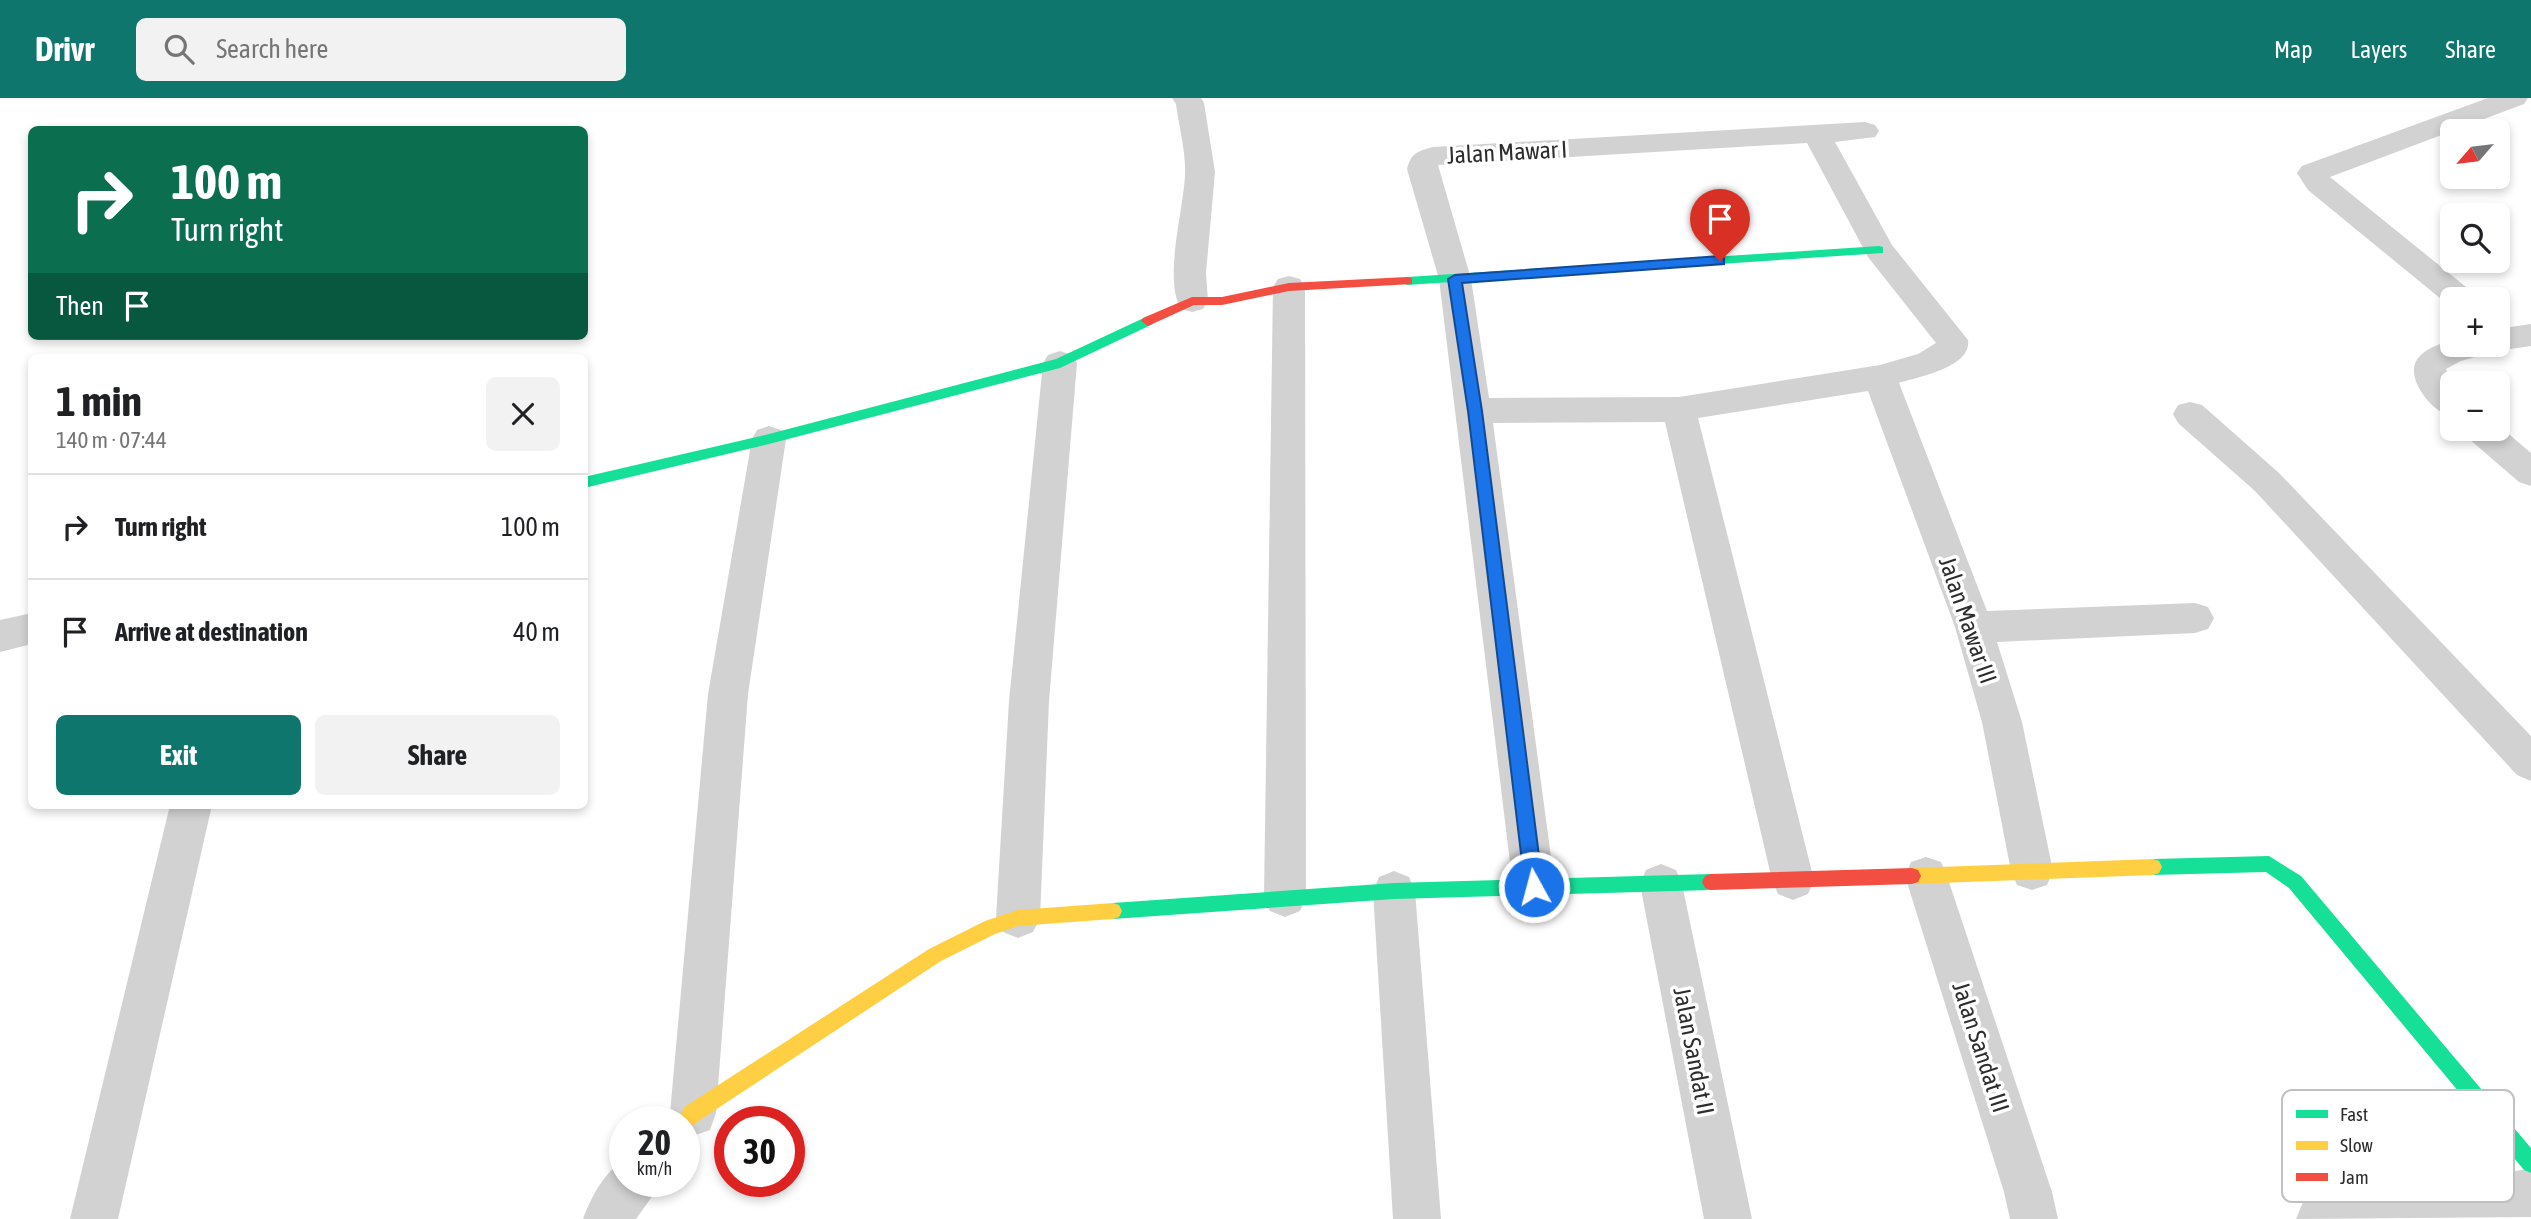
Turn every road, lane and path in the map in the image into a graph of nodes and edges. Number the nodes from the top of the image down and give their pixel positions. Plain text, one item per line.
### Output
1 (1186, 98) edge
2 (2514, 98) edge
3 (1865, 131) dead end
4 (1817, 135) junction
5 (1879, 250) junction
6 (1455, 279) junction
7 (1289, 287) junction
8 (2445, 287) edge
9 (1192, 301) junction
10 (2440, 354) edge
11 (1060, 362) junction
12 (1880, 377) junction
13 (2440, 394) edge
14 (1679, 409) junction
15 (1475, 411) junction
16 (2190, 414) dead end
17 (769, 439) junction
18 (2494, 441) edge
19 (2531, 473) edge
20 (588, 482) edge
21 (2194, 618) dead end
22 (1974, 627) junction
23 (28, 629) edge
24 (0, 636) edge
25 (2531, 763) edge
26 (190, 809) edge
27 (2032, 870) junction
28 (1926, 876) junction
29 (1793, 880) junction
30 (1661, 884) junction
31 (1534, 887) junction
32 (1394, 891) junction
33 (1285, 897) junction
34 (1018, 918) junction
35 (2470, 1090) edge
36 (690, 1106) edge
37 (700, 1110) edge
38 (2514, 1143) edge
39 (2531, 1163) edge
40 (623, 1197) edge
41 (2470, 1202) edge
42 (2382, 1215) edge
43 (94, 1219) edge
44 (607, 1219) edge
45 (1417, 1219) edge
46 (1728, 1219) edge
47 (2034, 1219) edge
48 (2320, 1219) edge

1 - 9 street
2 - 8 street
3 - 4 street, Jalan Mawar I
4 - 5 street
4 - 6 street, Jalan Mawar I
5 - 6 street
5 - 12 street
6 - 7 street
6 - 15 street, Jalan Mawar I
7 - 9 street
7 - 33 street
9 - 11 street
10 - 13 street
11 - 17 street
11 - 34 street
12 - 14 street
12 - 22 street, Jalan Mawar III
14 - 15 street
14 - 29 street
15 - 31 street, Jalan Mawar I
16 - 25 street
17 - 20 street
17 - 36 street
18 - 19 street
21 - 22 street
22 - 27 street, Jalan Mawar III
23 - 24 street
26 - 43 street
27 - 28 street
27 - 35 street
28 - 29 street
28 - 47 street, Jalan Sandat III
29 - 30 street
30 - 31 street
30 - 46 street, Jalan Sandat II
31 - 32 street
32 - 33 street
32 - 45 street
33 - 34 street
34 - 37 street
38 - 39 street
40 - 44 street
41 - 42 street
42 - 48 street

